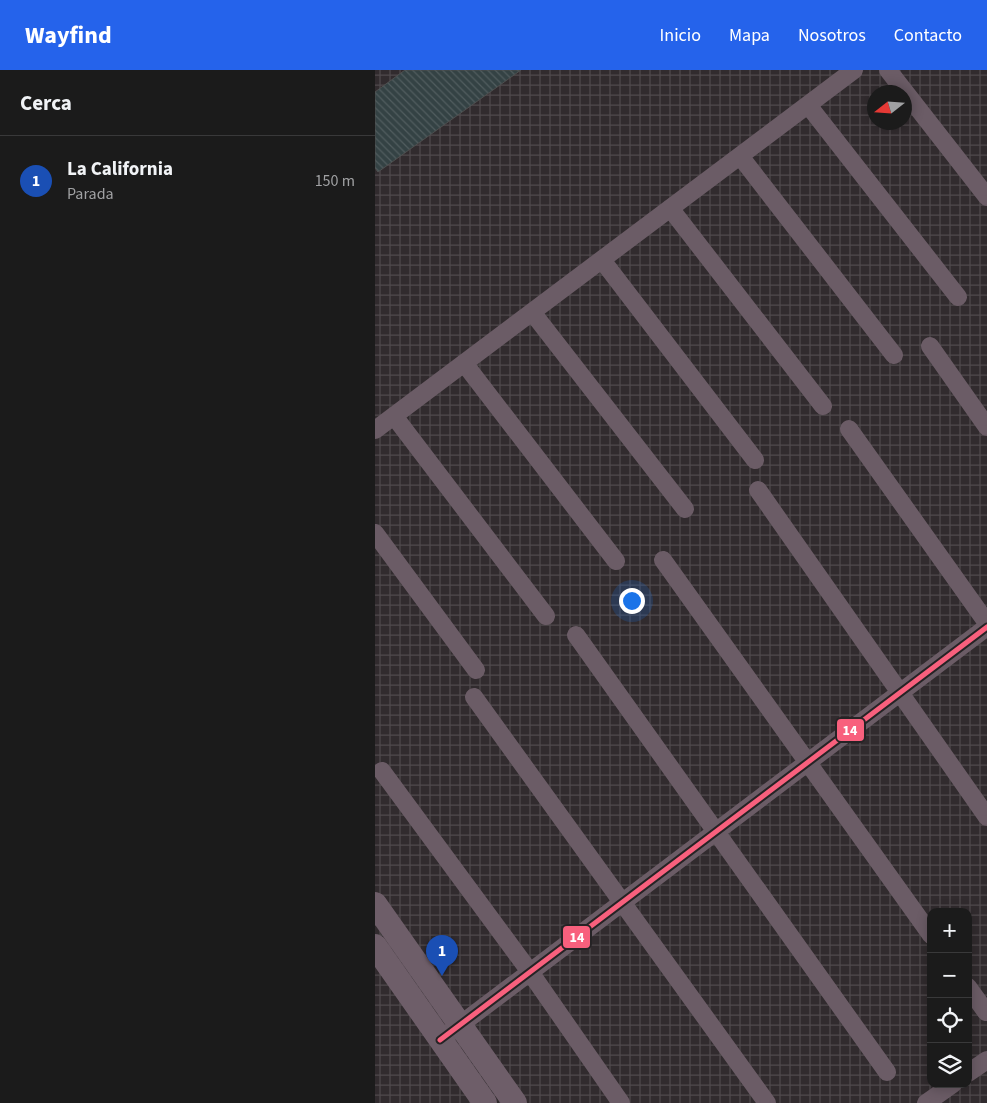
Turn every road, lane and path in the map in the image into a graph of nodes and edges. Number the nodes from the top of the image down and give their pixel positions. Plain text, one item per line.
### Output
1 (855, 70) edge
2 (888, 70) edge
3 (808, 105) junction
4 (739, 156) junction
5 (987, 197) edge
6 (670, 208) junction
7 (602, 260) junction
8 (959, 297) dead end
9 (532, 312) junction
10 (930, 346) dead end
11 (894, 355) dead end
12 (464, 364) junction
13 (823, 406) dead end
14 (394, 416) junction
15 (987, 427) edge
16 (849, 429) dead end
17 (375, 430) edge
18 (755, 460) dead end
19 (758, 490) dead end
20 (685, 508) dead end
21 (375, 533) edge
22 (663, 560) dead end
23 (616, 561) dead end
24 (546, 616) dead end
25 (987, 622) edge
26 (987, 627) edge
27 (576, 635) dead end
28 (476, 670) dead end
29 (900, 692) junction
30 (474, 697) dead end
31 (807, 762) junction
32 (382, 771) dead end
33 (987, 816) edge
34 (716, 832) junction
35 (622, 902) junction
36 (375, 904) edge
37 (927, 929) edge
38 (375, 946) edge
39 (530, 972) junction
40 (972, 993) edge
41 (986, 1012) edge
42 (460, 1025) junction
43 (440, 1040) junction
44 (987, 1060) edge
45 (972, 1070) edge
46 (887, 1072) dead end
47 (947, 1088) edge
48 (485, 1103) edge
49 (515, 1103) edge
50 (621, 1103) edge
51 (767, 1103) edge
52 (926, 1103) edge

1 - 3 street
2 - 5 street
3 - 4 street
3 - 8 street
4 - 6 street
4 - 11 street
6 - 7 street
6 - 13 street
7 - 9 street
7 - 18 street
9 - 12 street
9 - 20 street
10 - 15 street
12 - 14 street
12 - 23 street
14 - 17 street
14 - 24 street
16 - 25 street
19 - 29 street
21 - 28 street
22 - 31 street
26 - 29 street
27 - 34 street
29 - 31 street
29 - 33 street
30 - 35 street
31 - 34 street
31 - 37 street
32 - 39 street
34 - 35 street
34 - 46 street
35 - 39 street
35 - 51 street
36 - 42 main road
38 - 43 main road
39 - 42 street
39 - 50 street
40 - 41 street
42 - 43 street
42 - 49 main road
43 - 48 main road
44 - 45 street
47 - 52 street

